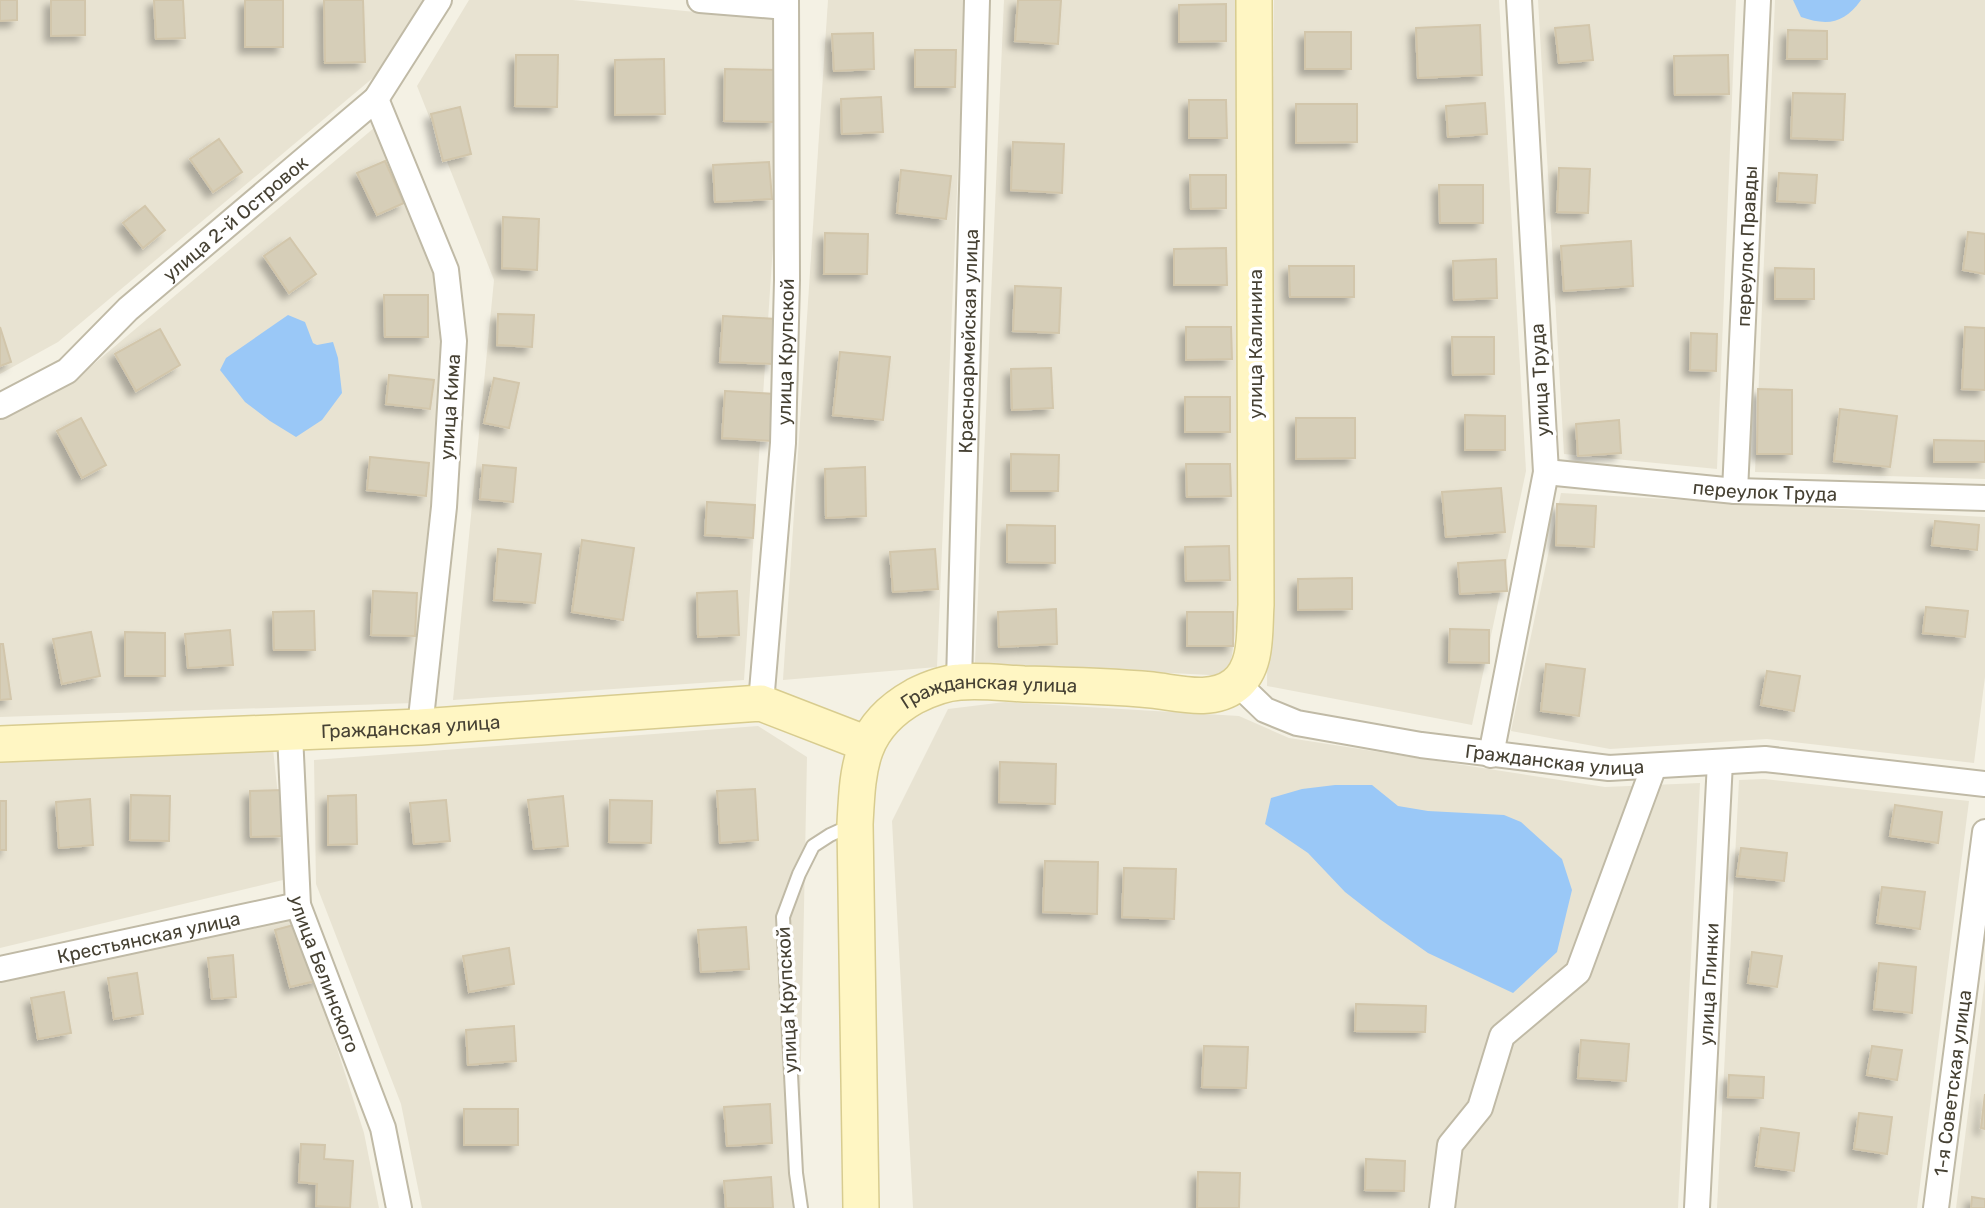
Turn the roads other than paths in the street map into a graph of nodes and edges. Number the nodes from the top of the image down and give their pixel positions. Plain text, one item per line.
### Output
1 (439, 0) edge
2 (700, 0) edge
3 (977, 0) edge
4 (1254, 0) edge
5 (1519, 0) edge
6 (1758, 0) edge
7 (786, 4) edge
8 (376, 99) junction
9 (0, 406) edge
10 (1546, 472) junction
11 (1735, 491) junction
12 (1985, 498) edge
13 (959, 682) junction
14 (1237, 683) junction
15 (761, 703) junction
16 (420, 727) junction
17 (290, 734) junction
18 (0, 744) edge
19 (867, 744) junction
20 (1491, 755) junction
21 (1720, 762) junction
22 (1654, 766) junction
23 (1985, 784) edge
24 (855, 824) junction
25 (1985, 832) edge
26 (298, 905) junction
27 (0, 969) edge
28 (400, 1208) edge
29 (801, 1208) edge
30 (861, 1208) edge
31 (1442, 1208) edge
32 (1697, 1208) edge
33 (1936, 1208) edge

1 - 8 street, улица 2-й Островок
2 - 7 street
3 - 13 street, Красноармейская улица
4 - 14 main road, улица Калинина
5 - 10 street, улица Труда
6 - 11 street, переулок Правды
7 - 15 street, улица Крупской
8 - 9 street, улица 2-й Островок
8 - 16 street, улица Кима
10 - 11 street, переулок Труда
10 - 20 street, улица Труда
11 - 12 street, переулок Труда
13 - 14 main road, Гражданская улица
13 - 19 main road, Гражданская улица
14 - 20 street, Гражданская улица
15 - 16 main road, Гражданская улица
15 - 19 main road, Гражданская улица
16 - 17 main road, Гражданская улица
17 - 18 main road, Гражданская улица
17 - 26 street, улица Белинского
19 - 24 main road
20 - 22 street, Гражданская улица
21 - 22 street, Гражданская улица
21 - 23 street, Гражданская улица
21 - 32 street, улица Глинки
22 - 31 street
24 - 29 lane, улица Крупской
24 - 30 main road
25 - 33 street, 1-я Советская улица
26 - 27 street, Крестьянская улица
26 - 28 street, улица Белинского

